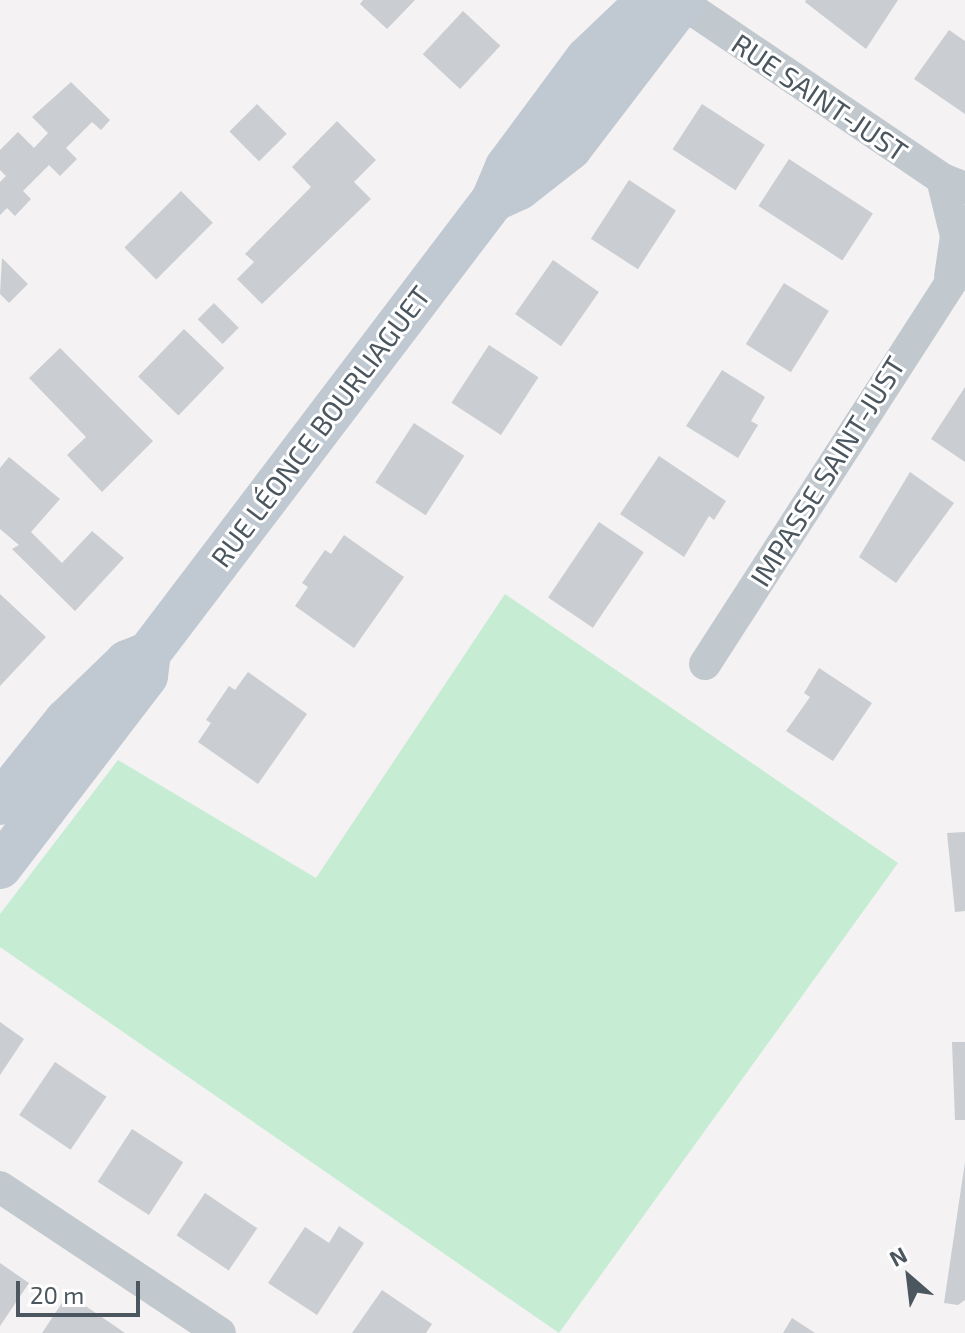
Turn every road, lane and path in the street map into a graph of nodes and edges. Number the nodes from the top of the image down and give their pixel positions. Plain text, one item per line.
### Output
1 (673, 1) edge
2 (953, 184) edge
3 (958, 269) edge
4 (705, 664) dead end
5 (31, 771) edge
6 (0, 803) edge
7 (5, 849) edge
8 (0, 1187) edge
9 (220, 1333) edge

1 - 2 street, RUE SAINT-JUST
1 - 5 main road, RUE LÉONCE BOURLIAGUET
2 - 3 street, IMPASSE SAINT-JUST
3 - 4 street, IMPASSE SAINT-JUST
5 - 6 main road, RUE LÉONCE BOURLIAGUET
5 - 7 main road, RUE LÉONCE BOURLIAGUET
8 - 9 street

